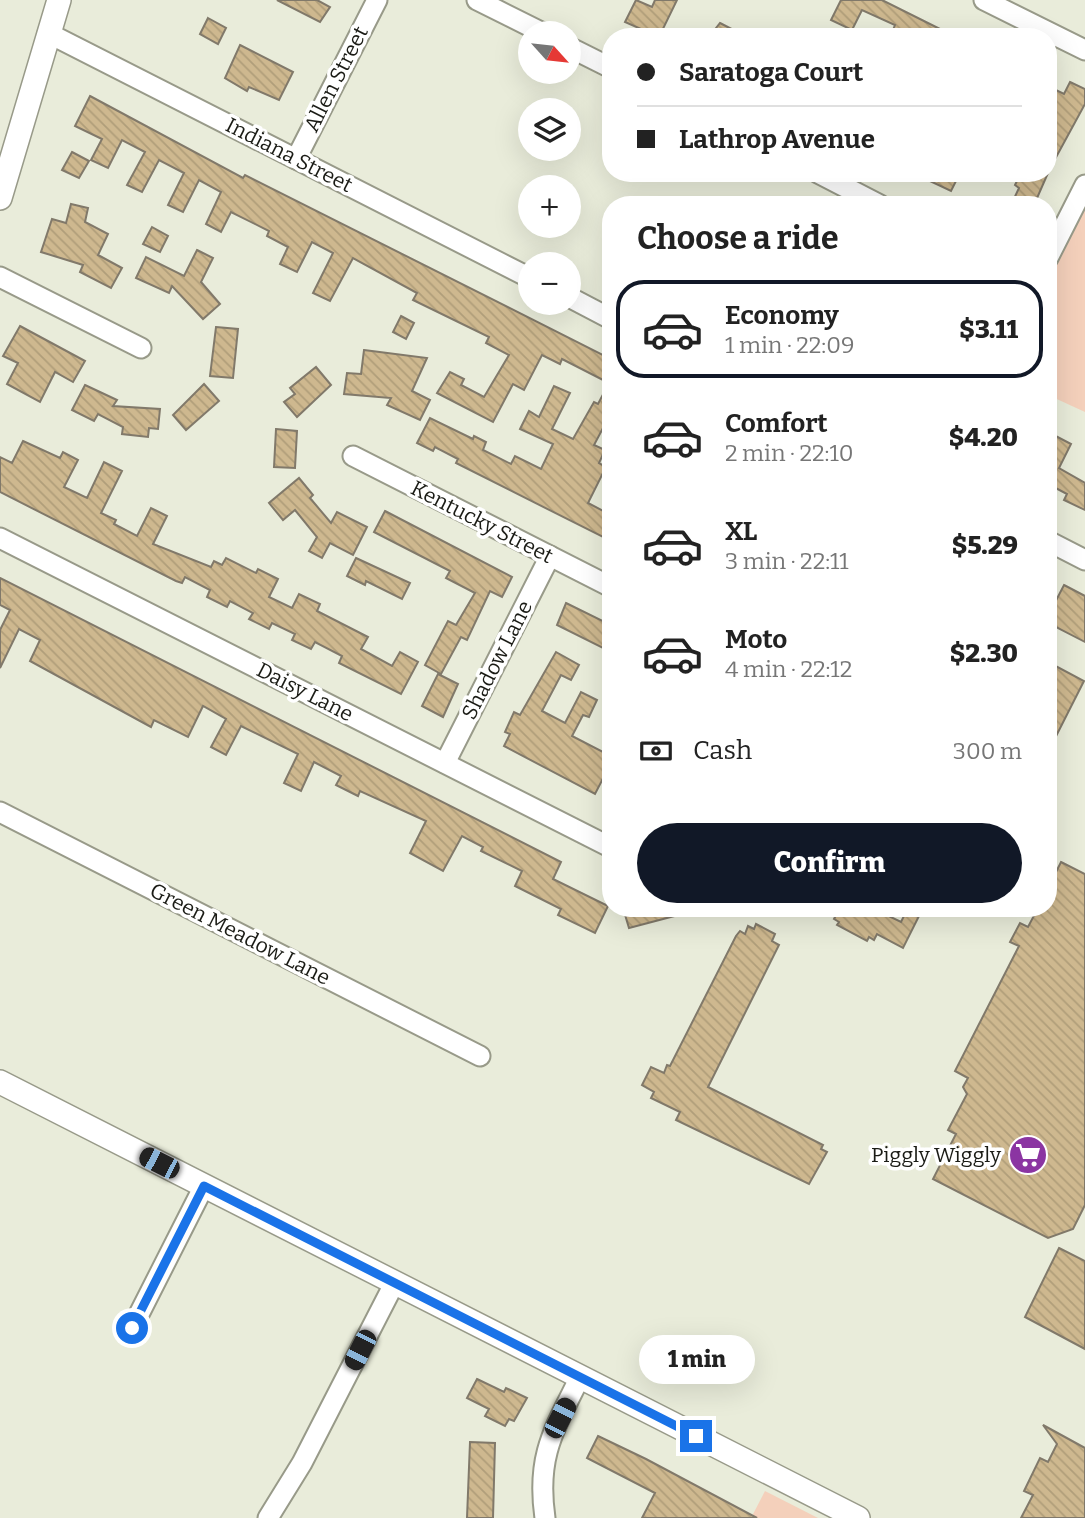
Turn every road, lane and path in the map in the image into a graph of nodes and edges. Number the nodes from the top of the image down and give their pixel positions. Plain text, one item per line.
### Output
1 (59, 0) edge
2 (377, 0) edge
3 (477, 0) edge
4 (984, 0) edge
5 (519, 21) edge
6 (1041, 28) edge
7 (48, 33) junction
8 (1057, 36) edge
9 (1085, 50) edge
10 (581, 53) edge
11 (602, 64) edge
12 (296, 159) junction
13 (835, 182) edge
14 (1085, 185) edge
15 (0, 196) edge
16 (863, 196) edge
17 (1057, 240) edge
18 (518, 272) edge
19 (0, 277) edge
20 (581, 303) edge
21 (602, 314) edge
22 (141, 348) dead end
23 (353, 456) dead end
24 (0, 538) edge
25 (1057, 546) edge
26 (550, 556) junction
27 (1085, 560) edge
28 (602, 582) edge
29 (445, 763) junction
30 (0, 812) edge
31 (602, 843) edge
32 (480, 1056) dead end
33 (0, 1082) edge
34 (204, 1186) junction
35 (395, 1282) junction
36 (132, 1328) dead end
37 (580, 1377) junction
38 (268, 1518) edge
39 (545, 1518) edge
40 (858, 1518) edge

1 - 7 street
2 - 12 street, Allen Street
3 - 5 street
4 - 6 street
7 - 12 street, Indiana Street
7 - 15 street
8 - 9 street
10 - 11 street
12 - 18 street, Indiana Street
13 - 16 street
14 - 17 street
19 - 22 street
20 - 21 street
23 - 26 street, Kentucky Street
24 - 29 street, Daisy Lane
25 - 27 street
26 - 28 street, Kentucky Street
26 - 29 street, Shadow Lane
29 - 31 street, Daisy Lane
30 - 32 street, Green Meadow Lane
33 - 34 street
34 - 35 street
34 - 36 street
35 - 37 street
35 - 38 street
37 - 39 street
37 - 40 street

